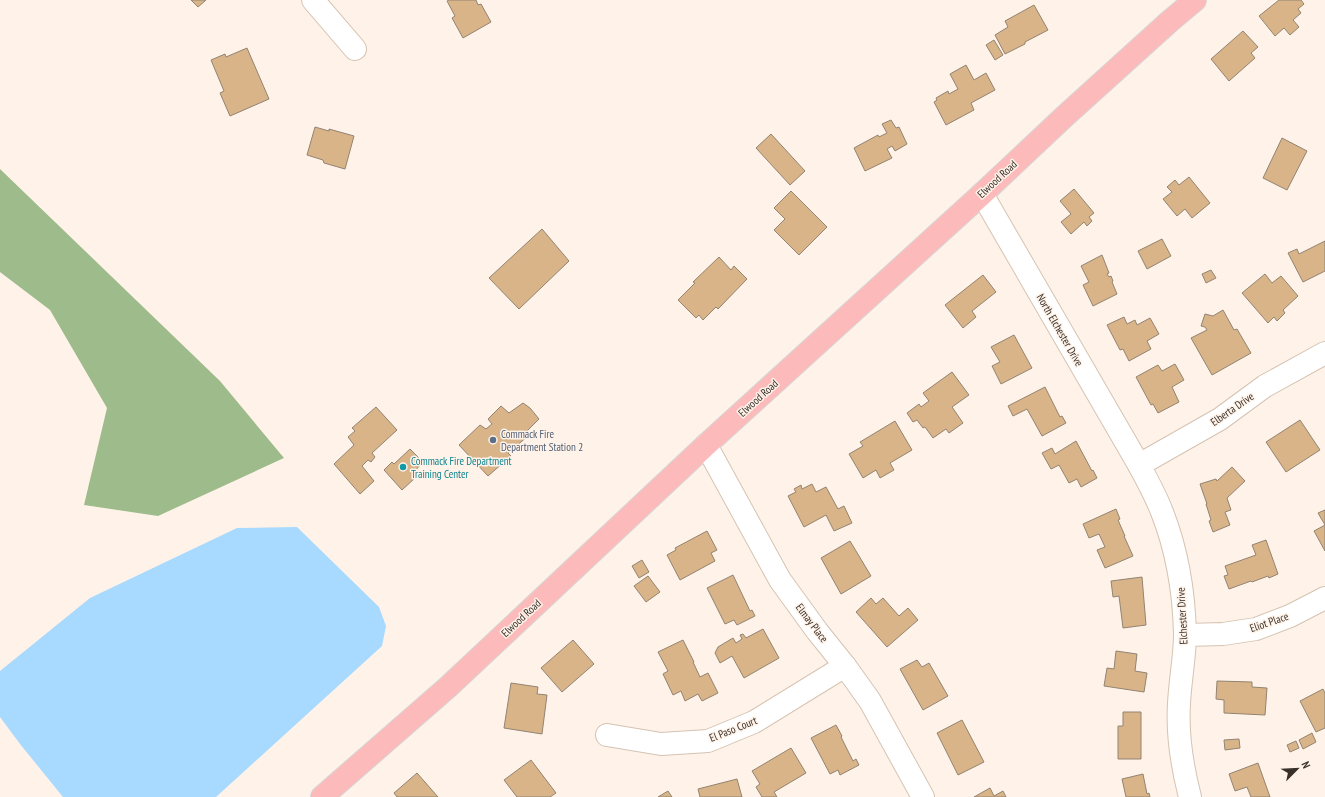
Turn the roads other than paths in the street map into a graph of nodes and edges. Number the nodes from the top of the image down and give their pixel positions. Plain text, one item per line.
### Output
1 (313, 0) edge
2 (1196, 0) edge
3 (355, 49) dead end
4 (982, 194) junction
5 (1325, 352) edge
6 (706, 445) junction
7 (1139, 465) junction
8 (1324, 602) edge
9 (1185, 635) junction
10 (845, 666) junction
11 (607, 735) dead end
12 (333, 793) edge
13 (923, 797) edge
14 (1190, 797) edge

1 - 3 street
2 - 4 main road, Elwood Road
4 - 6 main road, Elwood Road
4 - 7 street, North Elchester Drive
5 - 7 street, Elberta Drive
6 - 10 street, Elmay Place
6 - 12 main road, Elwood Road
7 - 9 street, Elchester Drive
8 - 9 street, Eliot Place
9 - 14 street, Elchester Drive
10 - 11 street, El Paso Court
10 - 13 street, Elmay Place

